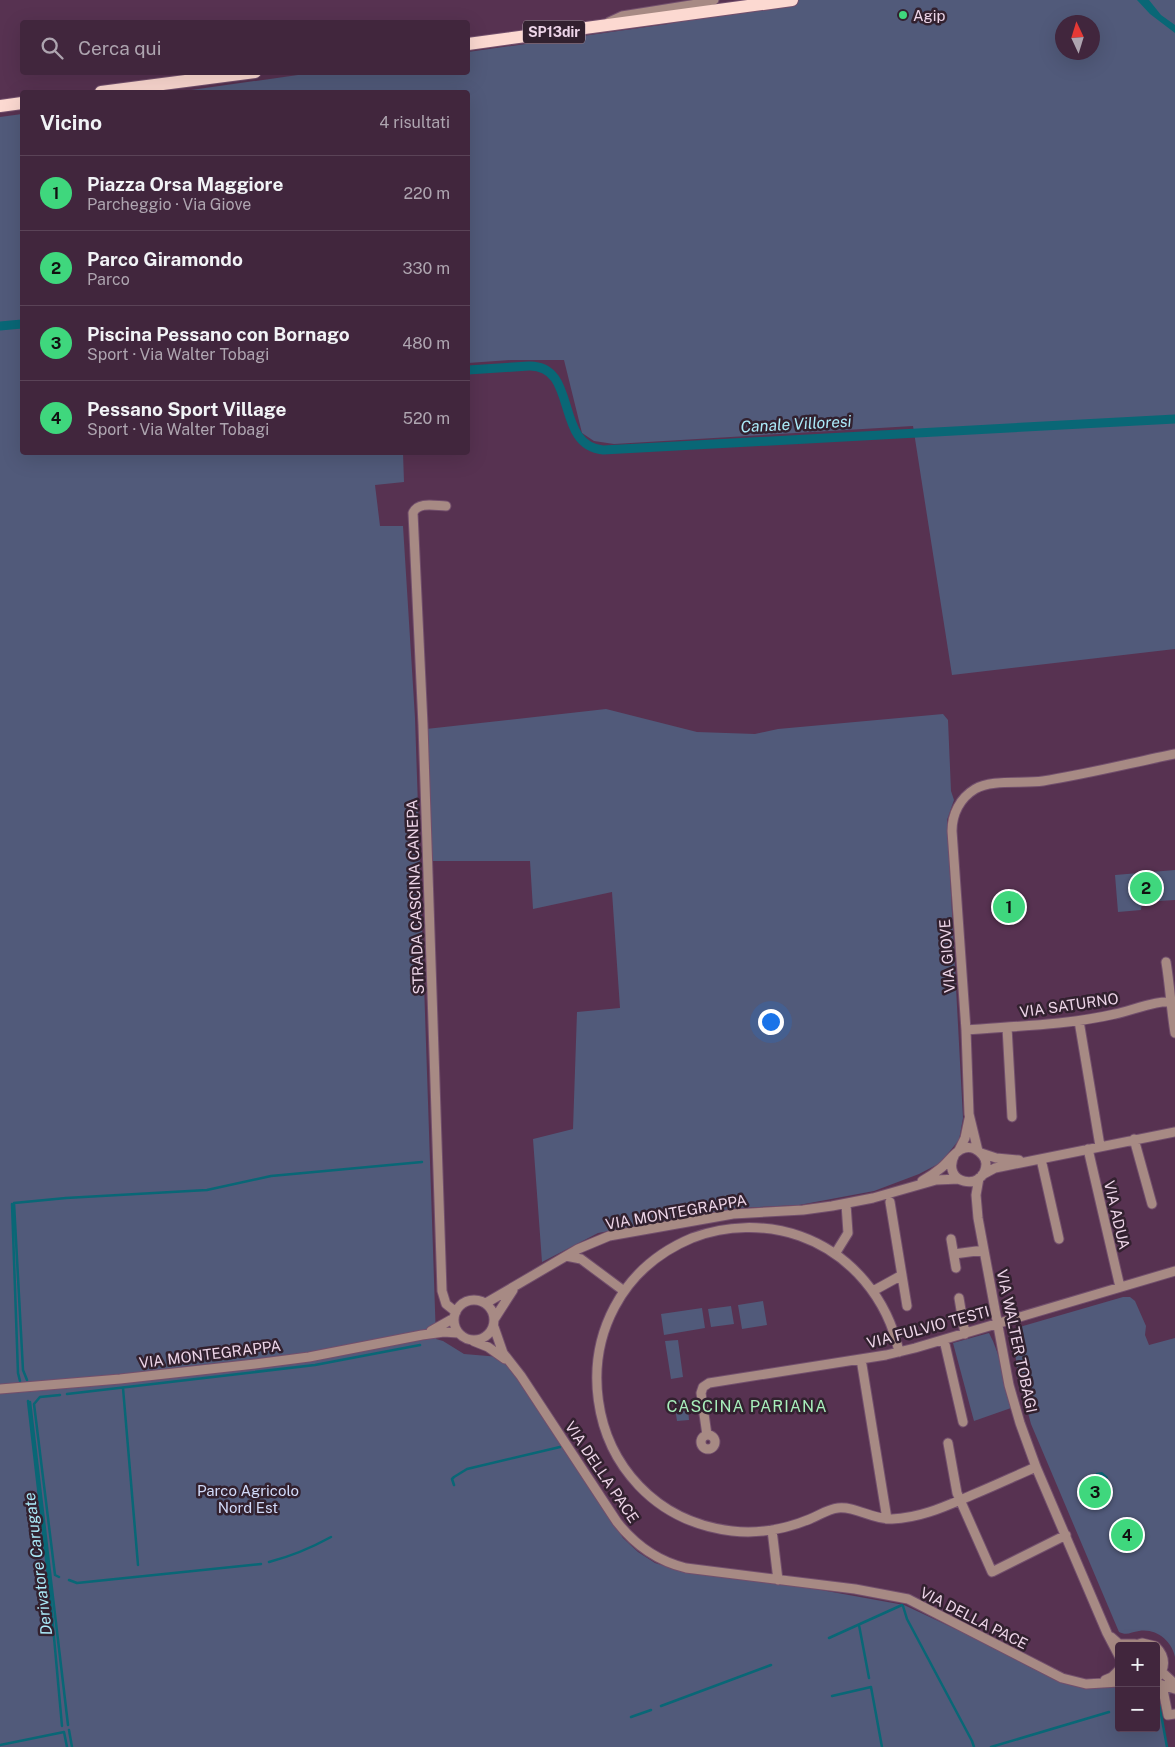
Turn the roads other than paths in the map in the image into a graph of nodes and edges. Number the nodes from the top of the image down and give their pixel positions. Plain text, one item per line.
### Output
1 (714, 0) edge
2 (792, 0) edge
3 (605, 25) junction
4 (470, 44) edge
5 (232, 75) edge
6 (116, 90) edge
7 (20, 102) edge
8 (0, 106) edge
9 (446, 506) dead end
10 (1175, 754) edge
11 (1166, 962) dead end
12 (1172, 1002) edge
13 (1079, 1021) junction
14 (1007, 1027) junction
15 (966, 1030) junction
16 (1175, 1033) edge
17 (969, 1114) junction
18 (1012, 1116) dead end
19 (1175, 1132) edge
20 (1134, 1139) junction
21 (1100, 1146) junction
22 (1088, 1149) junction
23 (957, 1152) junction
24 (980, 1152) junction
25 (1036, 1160) junction
26 (981, 1177) junction
27 (961, 1180) junction
28 (913, 1187) junction
29 (890, 1202) dead end
30 (846, 1204) junction
31 (1152, 1204) dead end
32 (978, 1218) junction
33 (951, 1239) dead end
34 (1059, 1239) dead end
35 (984, 1250) junction
36 (835, 1254) junction
37 (954, 1254) junction
38 (566, 1256) junction
39 (956, 1268) dead end
40 (1175, 1271) edge
41 (902, 1275) junction
42 (1120, 1287) junction
43 (515, 1288) junction
44 (624, 1291) junction
45 (873, 1291) junction
46 (959, 1298) dead end
47 (486, 1303) junction
48 (907, 1306) dead end
49 (455, 1315) junction
50 (494, 1323) junction
51 (998, 1324) junction
52 (458, 1333) junction
53 (965, 1334) junction
54 (422, 1335) junction
55 (473, 1340) junction
56 (944, 1340) junction
57 (899, 1352) junction
58 (861, 1359) junction
59 (512, 1366) junction
60 (0, 1389) edge
61 (963, 1422) dead end
62 (707, 1435) dead end
63 (948, 1443) dead end
64 (1036, 1467) junction
65 (960, 1500) junction
66 (887, 1519) junction
67 (772, 1530) junction
68 (1066, 1535) junction
69 (778, 1580) junction
70 (1107, 1633) junction
71 (1117, 1642) edge
72 (1115, 1648) edge
73 (1160, 1653) edge
74 (1115, 1674) edge
75 (1160, 1676) edge
76 (1160, 1680) edge
77 (1160, 1681) edge
78 (1115, 1682) edge
79 (1093, 1684) junction
80 (1160, 1684) edge
81 (1175, 1684) edge
82 (1175, 1689) edge
83 (1175, 1714) edge

1 - 3 street
2 - 3 main road, SP13dir
3 - 4 main road, SP13dir
5 - 6 main road
7 - 8 main road
9 - 49 street, STRADA CASCINA CANEPA
10 - 15 street, VIA GIOVE
11 - 12 street
12 - 13 street, VIA SATURNO
12 - 16 street
13 - 14 street, VIA SATURNO
13 - 21 street
14 - 15 street, VIA SATURNO
14 - 18 street
15 - 17 street, VIA GIOVE
17 - 23 street, VIA GIOVE
17 - 24 street, VIA GIOVE
19 - 20 street
20 - 21 street
20 - 31 street
21 - 22 street
22 - 25 street
22 - 42 street, VIA ADUA
23 - 24 street
23 - 27 street
23 - 28 street, VIA MONTEGRAPPA
24 - 25 street
24 - 26 street
25 - 26 street
25 - 34 street
26 - 27 street
26 - 32 street, VIA WALTER TOBAGI
27 - 28 street, VIA MONTEGRAPPA
27 - 32 street, VIA WALTER TOBAGI
28 - 30 street, VIA MONTEGRAPPA
29 - 41 street
30 - 36 street
30 - 38 street, VIA MONTEGRAPPA
32 - 35 street, VIA WALTER TOBAGI
33 - 37 street
35 - 37 street
35 - 51 street, VIA WALTER TOBAGI
36 - 44 street
36 - 45 street
37 - 39 street
38 - 43 street, VIA MONTEGRAPPA
38 - 44 street
40 - 42 street, VIA FULVIO TESTI
41 - 45 street
41 - 48 street
42 - 51 street, VIA FULVIO TESTI
43 - 47 street, VIA MONTEGRAPPA
43 - 50 street, VIA MONTEGRAPPA
44 - 67 street
45 - 57 street
46 - 53 street
47 - 49 street
47 - 50 street
49 - 52 street
49 - 54 street, VIA MONTEGRAPPA
50 - 55 street
50 - 59 street, VIA DELLA PACE
51 - 53 street, VIA FULVIO TESTI
51 - 64 street, VIA WALTER TOBAGI
52 - 54 street, VIA MONTEGRAPPA
52 - 55 street
53 - 56 street, VIA FULVIO TESTI
54 - 60 street, VIA MONTEGRAPPA
55 - 59 street, VIA DELLA PACE
56 - 57 street, VIA FULVIO TESTI
56 - 61 street
57 - 58 street, VIA FULVIO TESTI
58 - 62 street, VIA FULVIO TESTI
58 - 66 street
59 - 69 street, VIA DELLA PACE
63 - 65 street
64 - 65 street
64 - 68 street, VIA WALTER TOBAGI
65 - 66 street
65 - 68 street
66 - 67 street
67 - 69 street
68 - 70 street, VIA WALTER TOBAGI
69 - 79 street, VIA DELLA PACE
70 - 71 street
70 - 72 street, VIA WALTER TOBAGI
73 - 75 street
74 - 79 street
76 - 81 street
77 - 82 street
78 - 79 street, VIA DELLA PACE
80 - 83 street

